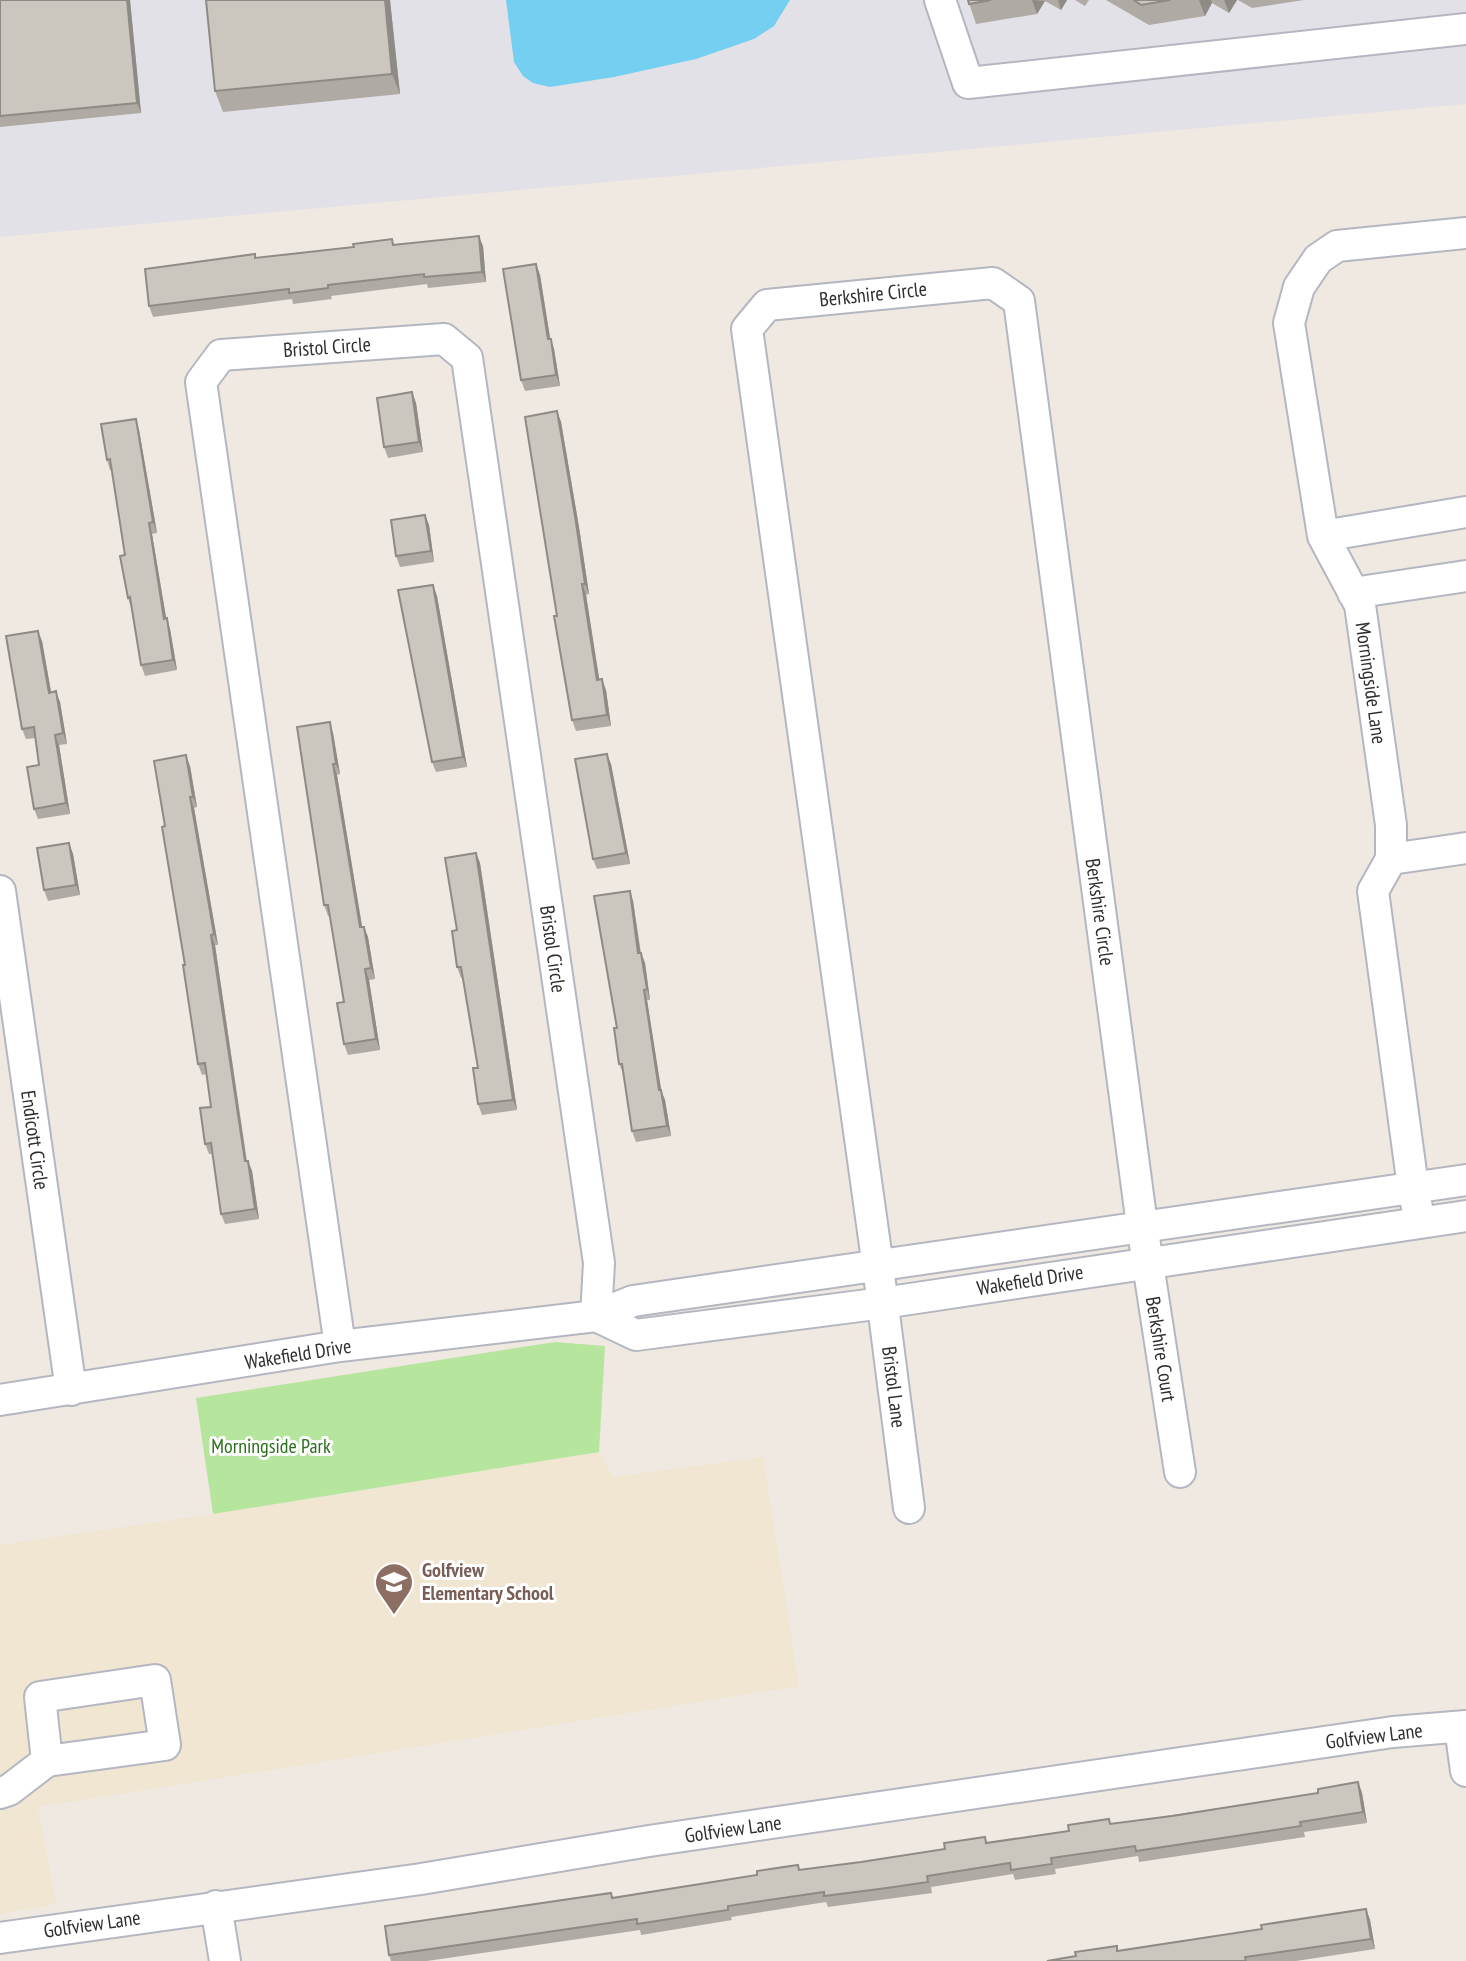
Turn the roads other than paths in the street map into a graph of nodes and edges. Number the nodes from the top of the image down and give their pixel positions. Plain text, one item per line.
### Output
1 (940, 0) edge
2 (1466, 29) edge
3 (1466, 233) edge
4 (1466, 512) edge
5 (1323, 536) junction
6 (1466, 576) edge
7 (1353, 593) junction
8 (1466, 848) edge
9 (1391, 859) junction
10 (0, 891) edge
11 (1466, 1180) edge
12 (1413, 1187) junction
13 (1466, 1216) edge
14 (1420, 1223) junction
15 (1142, 1225) junction
16 (1147, 1262) junction
17 (878, 1267) junction
18 (883, 1303) junction
19 (596, 1316) junction
20 (340, 1346) junction
21 (71, 1390) junction
22 (0, 1400) edge
23 (1180, 1472) dead end
24 (909, 1508) dead end
25 (1463, 1727) edge
26 (47, 1761) dead end
27 (1466, 1771) edge
28 (0, 1793) edge
29 (216, 1906) junction
30 (0, 1938) edge
31 (225, 1961) edge

1 - 2 street
3 - 5 street, Morningside Lane
4 - 5 street
5 - 7 street, Morningside Lane
6 - 7 street
7 - 9 street, Morningside Lane
8 - 9 street
9 - 12 street, Morningside Lane
10 - 21 street, Endicott Circle
11 - 12 street, Wakefield Drive
12 - 14 street, Morningside Lane
12 - 15 street, Wakefield Drive
13 - 14 street, Wakefield Drive
14 - 16 street, Wakefield Drive
15 - 16 street, Berkshire Court
15 - 17 street, Wakefield Drive
15 - 17 street, Berkshire Circle
16 - 18 street, Wakefield Drive
16 - 23 street, Berkshire Court
17 - 18 street, Bristol Lane
17 - 19 street, Wakefield Drive
18 - 19 street, Wakefield Drive
18 - 24 street, Bristol Lane
19 - 20 street, Wakefield Drive
19 - 20 street, Bristol Circle
20 - 21 street, Wakefield Drive
21 - 22 street, Wakefield Drive
25 - 27 street
25 - 29 street, Golfview Lane
26 - 28 street
29 - 30 street, Golfview Lane
29 - 31 street

